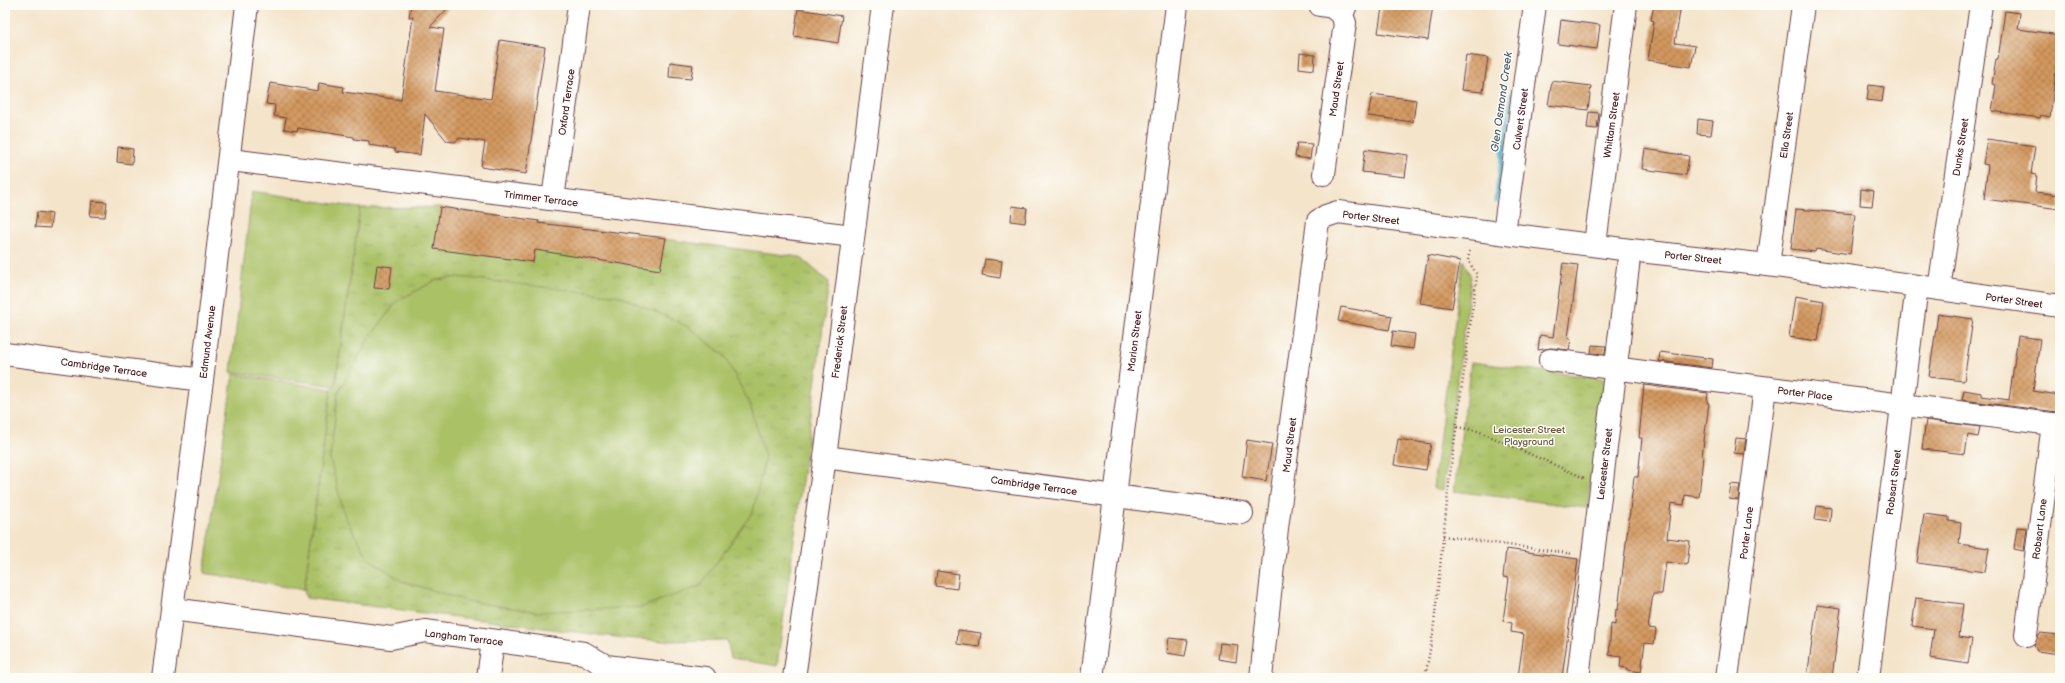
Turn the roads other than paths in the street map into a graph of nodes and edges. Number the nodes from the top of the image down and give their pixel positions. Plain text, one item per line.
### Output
1 (247, 5) edge
2 (579, 5) edge
3 (883, 5) edge
4 (1177, 5) edge
5 (1320, 5) edge
6 (1535, 5) edge
7 (1626, 5) edge
8 (1803, 5) edge
9 (1981, 5) edge
10 (1344, 10) edge
11 (230, 160) junction
12 (1324, 174) dead end
13 (553, 199) junction
14 (1326, 216) joint
15 (1504, 233) junction
16 (853, 236) junction
17 (1595, 244) junction
18 (1630, 250) junction
19 (1768, 265) junction
20 (1917, 286) junction
21 (1939, 289) junction
22 (2060, 306) edge
23 (5, 354) edge
24 (1550, 360) dead end
25 (1616, 369) junction
26 (202, 380) junction
27 (1765, 388) junction
28 (1903, 405) junction
29 (2057, 425) edge
30 (825, 457) junction
31 (1114, 496) junction
32 (1242, 513) dead end
33 (172, 609) junction
34 (2026, 635) dead end
35 (493, 641) junction
36 (163, 678) edge
37 (488, 678) edge
38 (704, 678) edge
39 (794, 678) edge
40 (1092, 678) edge
41 (1261, 678) edge
42 (1578, 678) edge
43 (1727, 678) edge
44 (1868, 678) edge

1 - 11 street, Edmund Avenue
2 - 13 street, Oxford Terrace
3 - 16 street, Frederick Street
4 - 31 street, Marion Street
5 - 10 street
6 - 15 street, Culvert Street
7 - 17 street, Whittam Street
8 - 19 street, Ella Street
9 - 21 street, Dunks Street
10 - 12 street, Maud Street
11 - 13 street, Trimmer Terrace
11 - 26 street, Edmund Avenue
13 - 16 street, Trimmer Terrace
14 - 15 street, Porter Street
14 - 41 street, Maud Street
15 - 17 street, Porter Street
16 - 30 street, Frederick Street
17 - 18 street, Porter Street
18 - 19 street, Porter Street
18 - 25 street, Leicester Street
19 - 20 street, Porter Street
20 - 21 street, Porter Street
20 - 28 street, Robsart Street
21 - 22 street, Porter Street
23 - 26 street, Cambridge Terrace
24 - 25 street, Porter Place
25 - 27 street, Porter Place
25 - 42 street, Leicester Street
26 - 33 street, Edmund Avenue
27 - 28 street, Porter Place
27 - 43 street, Porter Lane
28 - 29 street, Porter Place
28 - 44 street, Robsart Street
29 - 34 street, Robsart Lane
30 - 31 street, Cambridge Terrace
30 - 39 street, Frederick Street
31 - 32 street, Cambridge Terrace
31 - 40 street, Marion Street
33 - 35 street, Langham Terrace
33 - 36 street, Edmund Avenue
35 - 37 street
35 - 38 street, Langham Terrace

